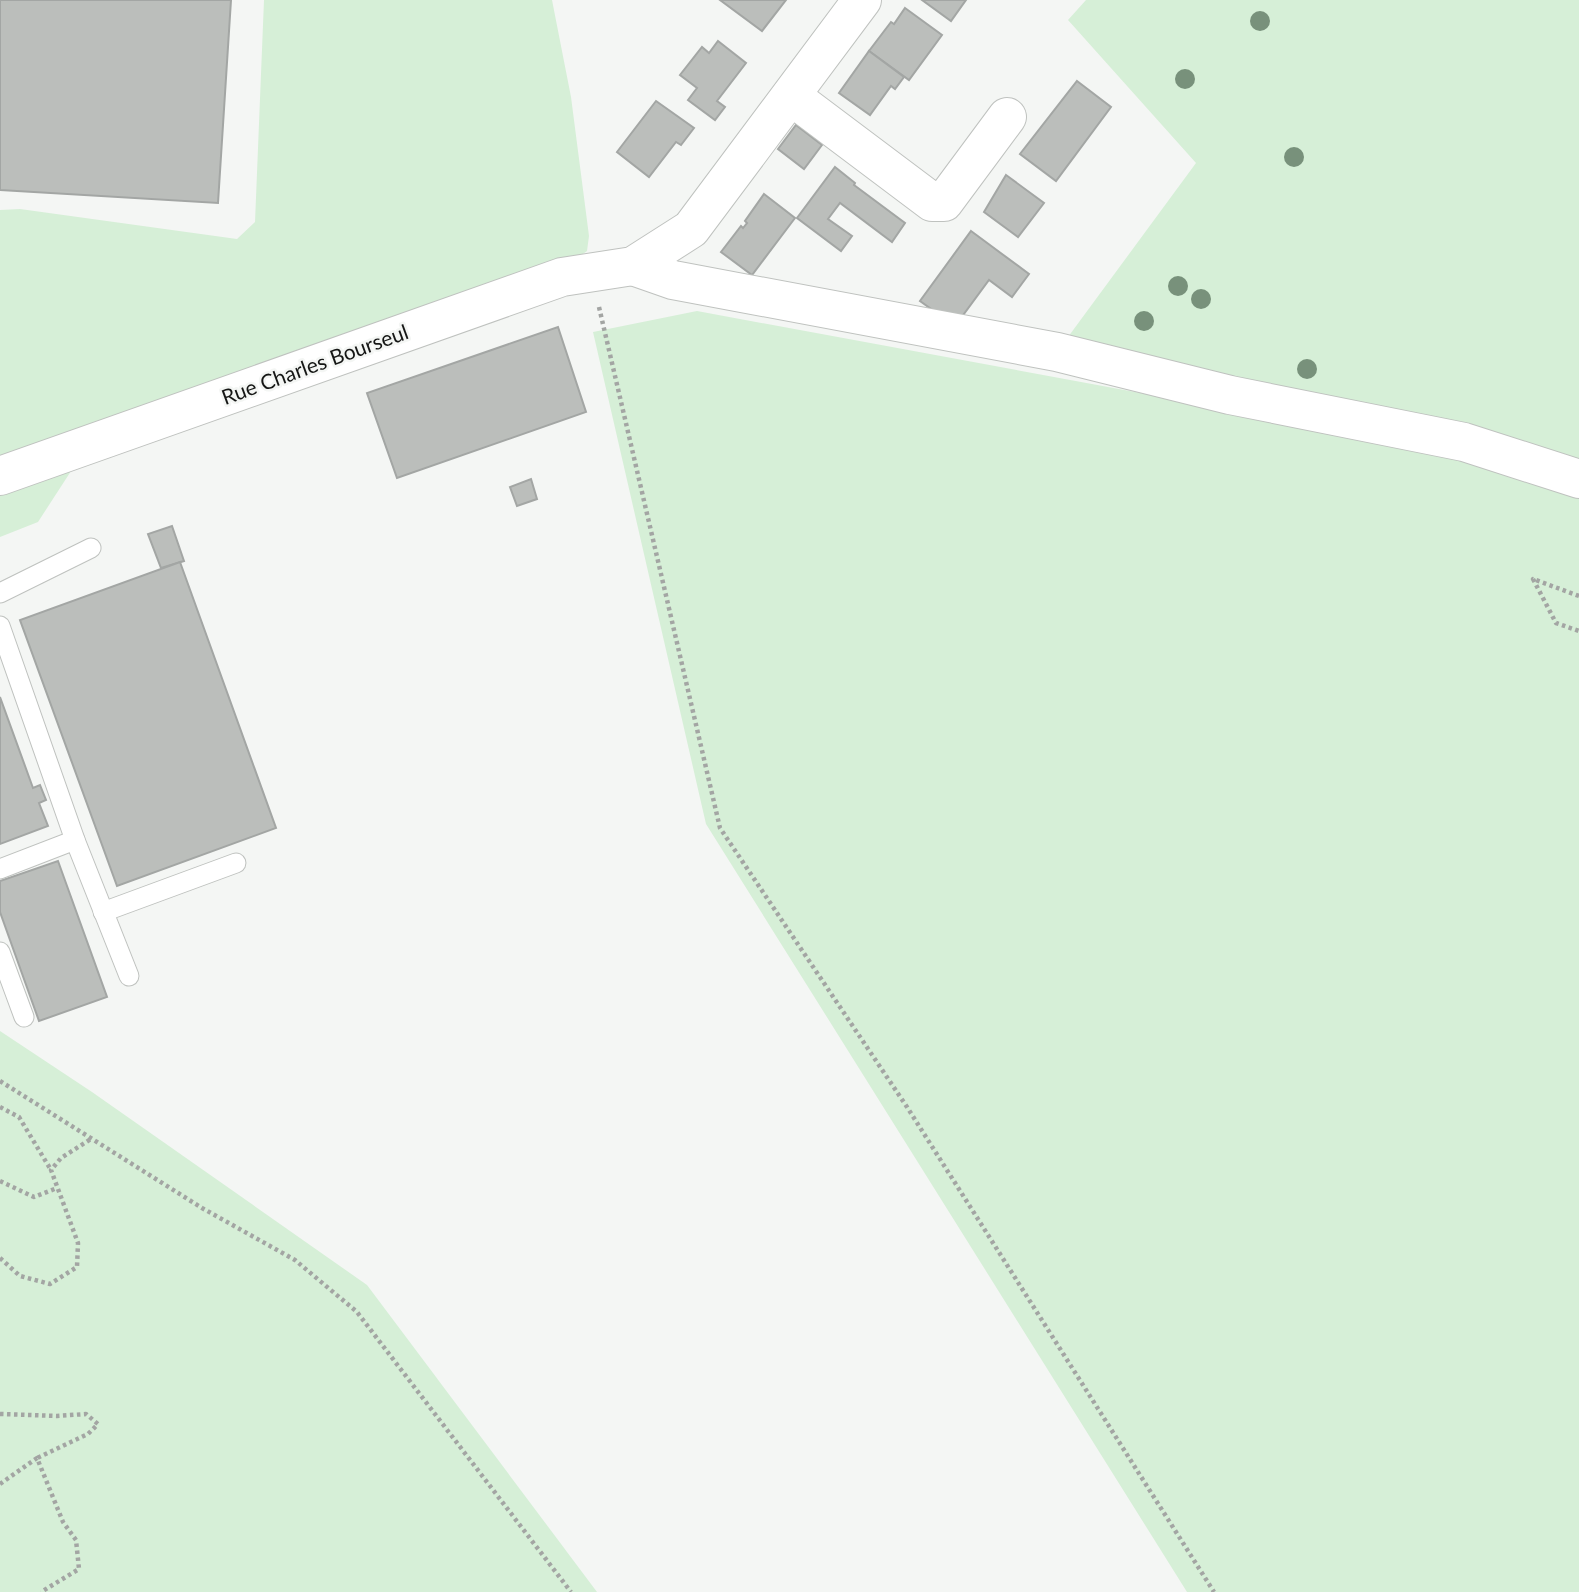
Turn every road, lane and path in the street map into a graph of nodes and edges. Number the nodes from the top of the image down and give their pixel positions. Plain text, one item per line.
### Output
1 (862, 0) edge
2 (791, 96) junction
3 (1007, 117) dead end
4 (633, 266) junction
5 (591, 274) junction
6 (0, 477) edge
7 (1579, 479) edge
8 (91, 548) dead end
9 (0, 593) edge
10 (1579, 596) edge
11 (0, 626) edge
12 (1579, 631) edge
13 (75, 840) junction
14 (236, 863) dead end
15 (0, 869) edge
16 (103, 912) junction
17 (0, 952) edge
18 (129, 976) dead end
19 (24, 1017) dead end
20 (0, 1081) edge
21 (0, 1107) edge
22 (91, 1139) junction
23 (51, 1170) junction
24 (0, 1181) edge
25 (57, 1188) junction
26 (0, 1258) edge
27 (0, 1414) edge
28 (37, 1458) junction
29 (0, 1484) edge
30 (41, 1592) edge
31 (571, 1592) edge
32 (1214, 1592) edge

1 - 2 street
2 - 3 street
2 - 4 street
4 - 5 street, Rue Charles Bourseul
4 - 7 street
5 - 6 street, Rue Charles Bourseul
5 - 32 path
8 - 9 lane
10 - 12 path
11 - 13 lane
13 - 15 lane
13 - 16 lane
14 - 16 lane
16 - 18 lane
17 - 19 lane
20 - 22 path
21 - 23 path
22 - 23 path
22 - 31 path
23 - 25 path
24 - 25 path
25 - 26 path
27 - 28 path
28 - 29 path
28 - 30 path

